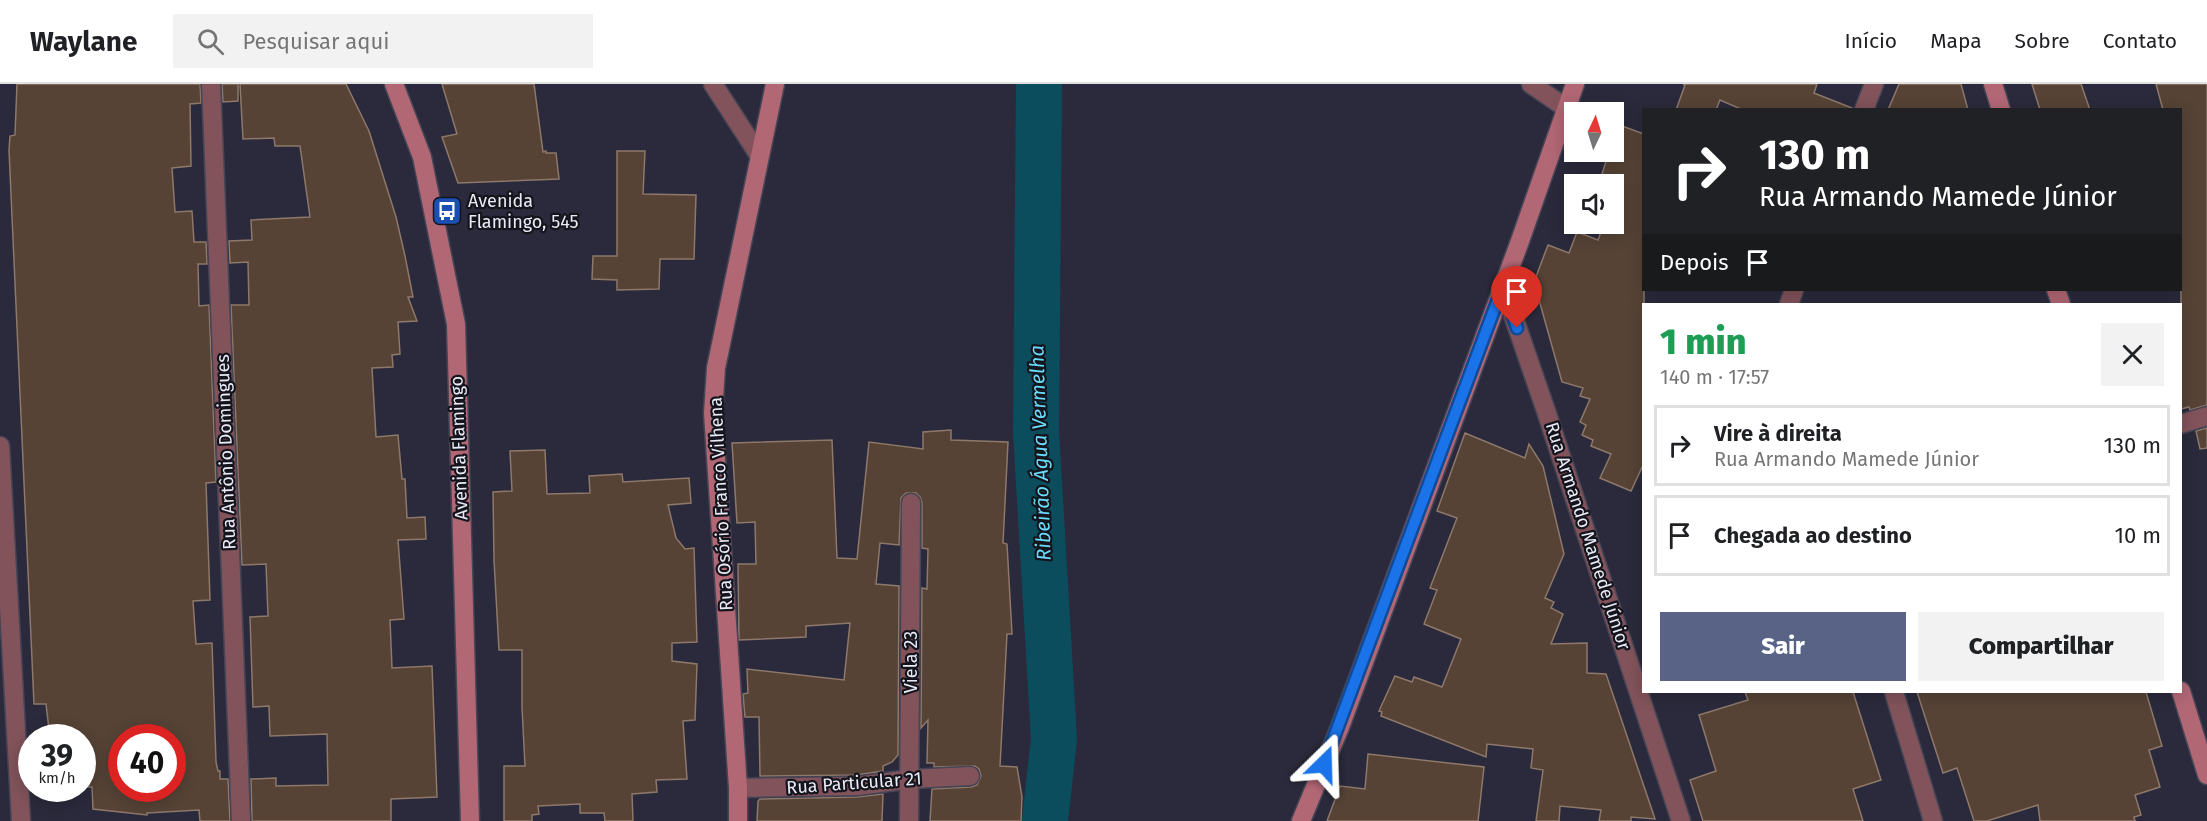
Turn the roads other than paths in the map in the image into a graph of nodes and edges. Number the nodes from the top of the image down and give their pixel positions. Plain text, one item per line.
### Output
1 (211, 84) edge
2 (394, 84) edge
3 (713, 84) edge
4 (775, 84) edge
5 (1532, 84) edge
6 (1575, 84) edge
7 (1874, 84) edge
8 (1993, 84) edge
9 (1568, 102) edge
10 (1564, 107) edge
11 (1865, 108) edge
12 (2000, 108) edge
13 (1564, 114) edge
14 (759, 155) junction
15 (1503, 286) junction
16 (2207, 416) edge
17 (2182, 424) edge
18 (0, 446) edge
19 (911, 503) dead end
20 (1641, 679) edge
21 (1645, 693) edge
22 (1894, 693) edge
23 (2182, 693) edge
24 (2207, 775) edge
25 (970, 776) dead end
26 (911, 779) junction
27 (738, 788) junction
28 (21, 821) edge
29 (241, 821) edge
30 (470, 821) edge
31 (738, 821) edge
32 (909, 821) edge
33 (1301, 821) edge
34 (1681, 821) edge
35 (1933, 821) edge

1 - 29 street, Rua Antônio Domingues
2 - 30 street, Avenida Flamingo
3 - 14 street
4 - 14 street, Rua Osório Franco Vilhena
5 - 10 street
6 - 9 street
7 - 11 street
8 - 12 street
13 - 15 street
14 - 27 street, Rua Osório Franco Vilhena
15 - 20 street, Rua Armando Mamede Júnior
15 - 33 street
16 - 17 street
18 - 28 street
19 - 26 street, Viela 23
21 - 34 street, Rua Armando Mamede Júnior
22 - 35 street
23 - 24 street
25 - 26 street, Rua Particular 21
26 - 27 street, Rua Particular 21
26 - 32 street, Viela 23
27 - 31 street, Rua Osório Franco Vilhena

